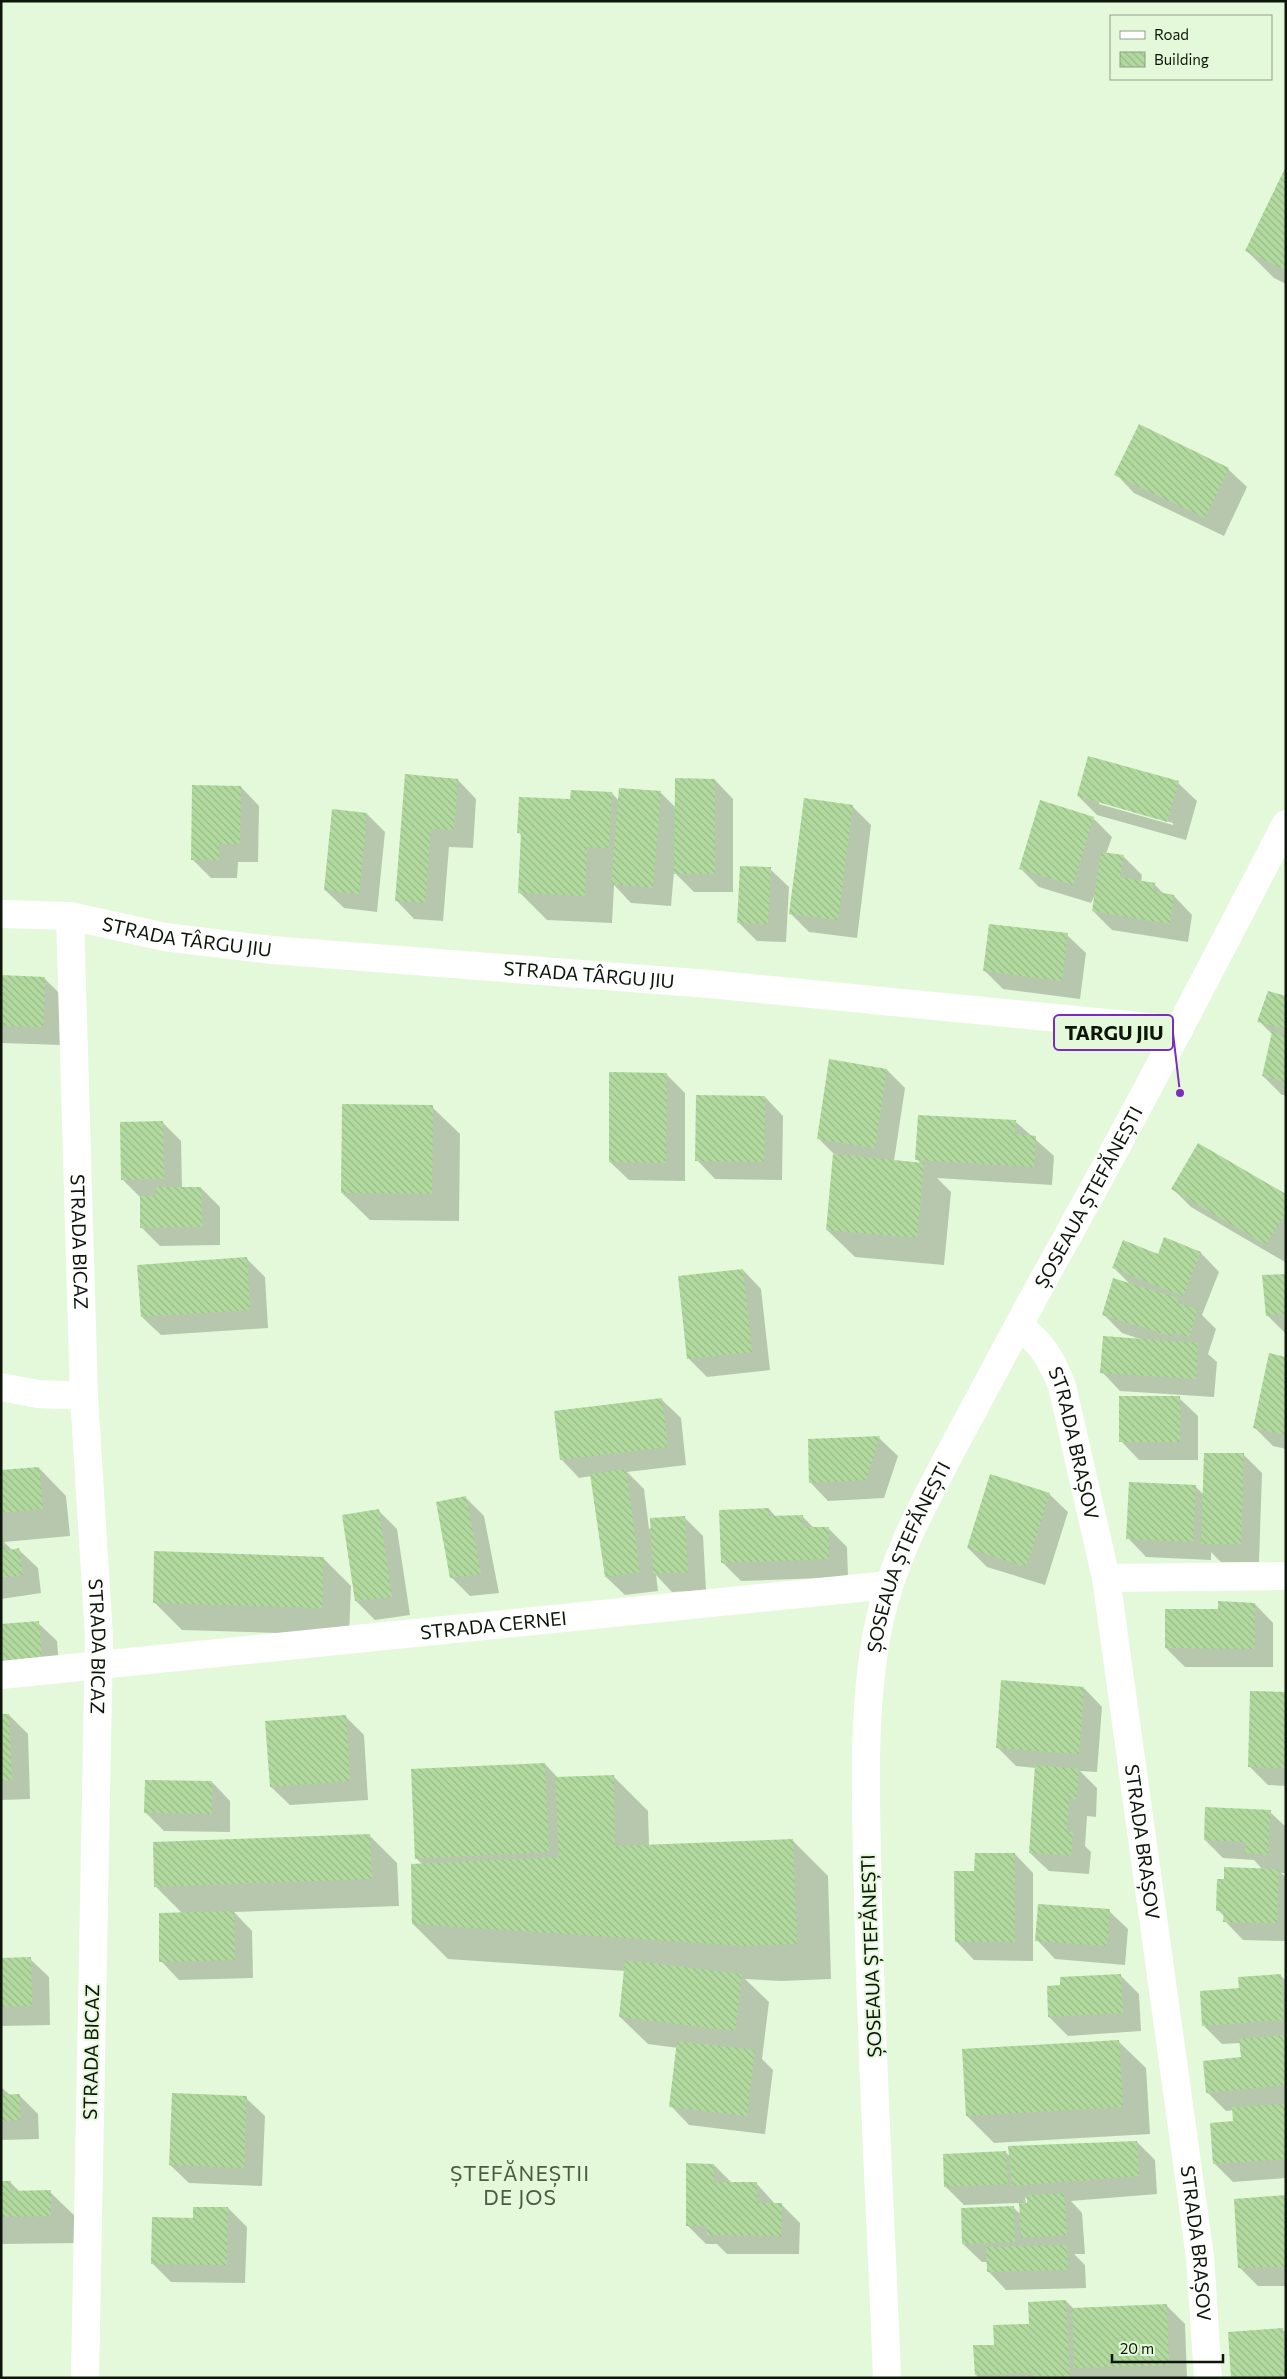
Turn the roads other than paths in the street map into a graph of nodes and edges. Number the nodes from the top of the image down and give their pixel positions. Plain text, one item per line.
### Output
1 (1286, 824) edge
2 (1, 914) edge
3 (70, 916) junction
4 (1180, 1030) junction
5 (1019, 1325) junction
6 (1, 1387) edge
7 (84, 1396) junction
8 (1286, 1576) edge
9 (1106, 1578) junction
10 (889, 1585) junction
11 (99, 1665) junction
12 (1, 1675) edge
13 (85, 2378) edge
14 (887, 2378) edge
15 (1208, 2378) edge

1 - 4 street, ȘOSEAUA ȘTEFĂNEȘTI
2 - 3 street, STRADA TÂRGU JIU
3 - 4 street, STRADA TÂRGU JIU
3 - 7 street, STRADA BICAZ
4 - 5 street, ȘOSEAUA ȘTEFĂNEȘTI
5 - 9 street, STRADA BRAȘOV
5 - 10 street, ȘOSEAUA ȘTEFĂNEȘTI
6 - 7 street
7 - 11 street, STRADA BICAZ
8 - 9 street
9 - 15 street, STRADA BRAȘOV
10 - 11 street, STRADA CERNEI
10 - 14 street, ȘOSEAUA ȘTEFĂNEȘTI
11 - 12 street, STRADA CERNEI
11 - 13 street, STRADA BICAZ

